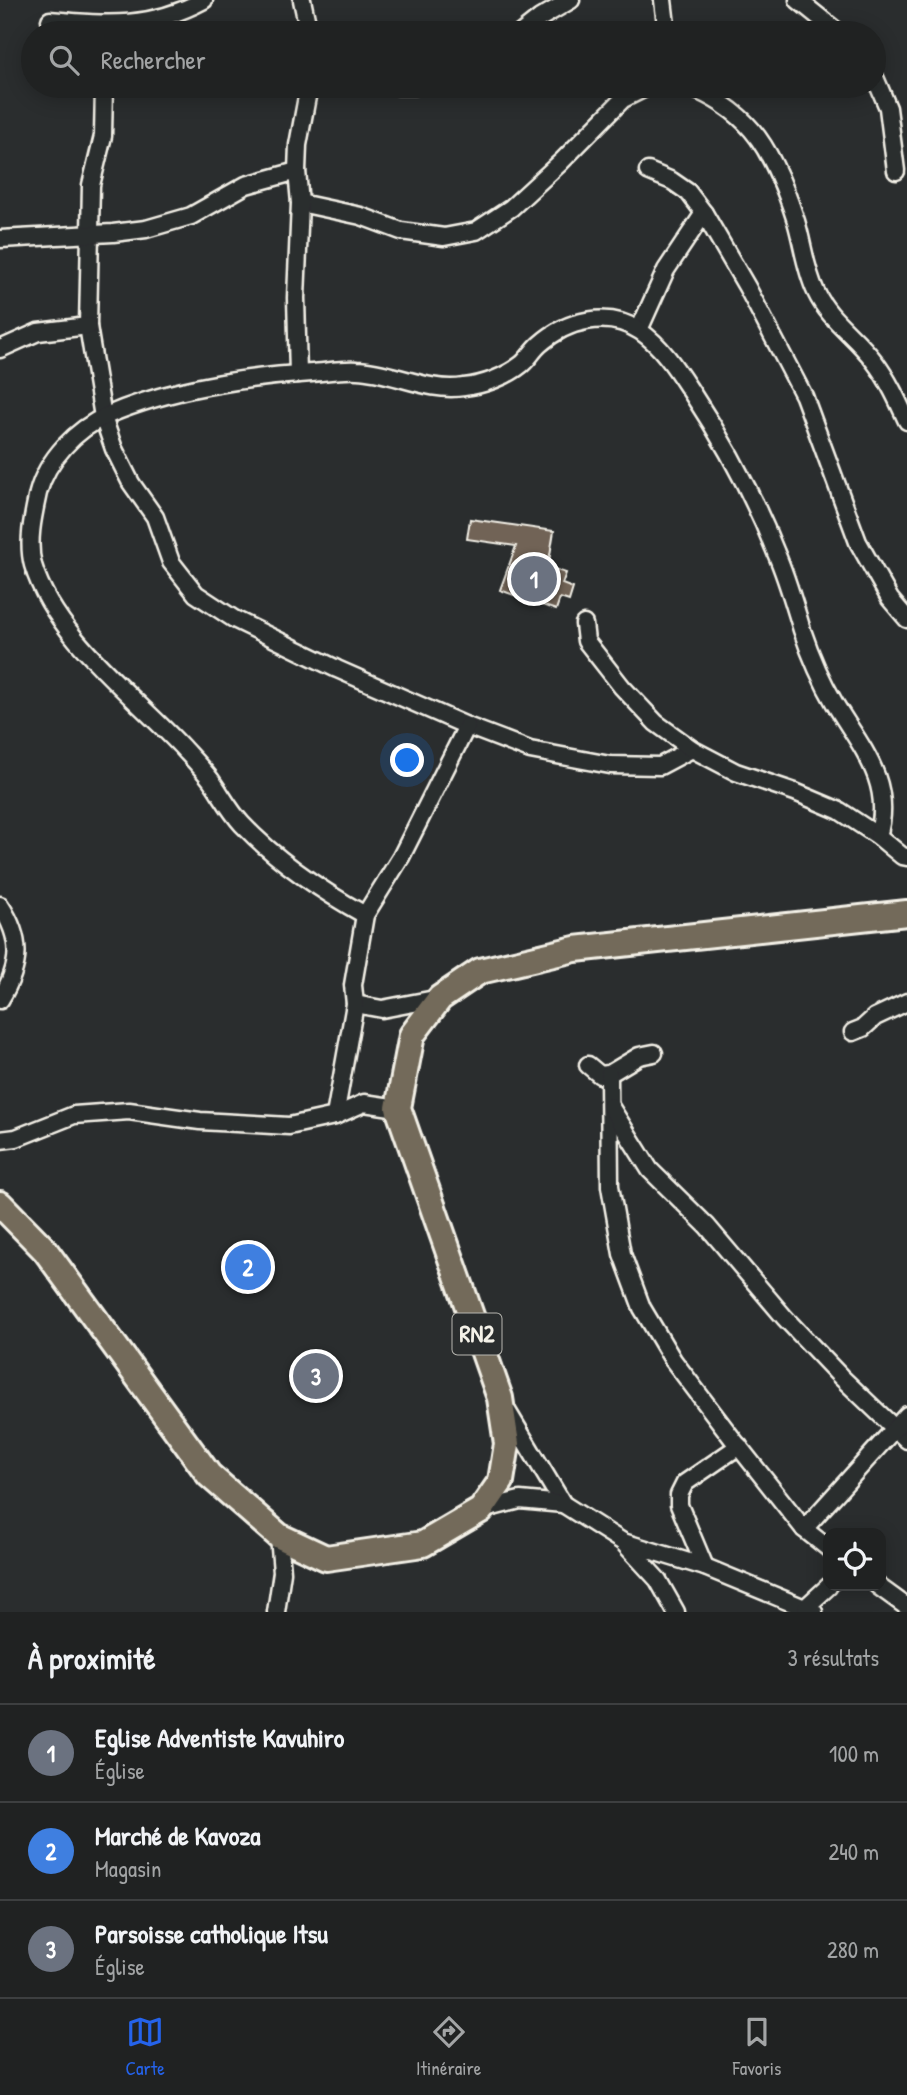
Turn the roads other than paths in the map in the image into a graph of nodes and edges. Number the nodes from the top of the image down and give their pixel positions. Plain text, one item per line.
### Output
1 (204, 0) edge
2 (302, 0) edge
3 (571, 0) edge
4 (663, 0) edge
5 (798, 0) edge
6 (50, 20) dead end
7 (56, 21) edge
8 (141, 21) edge
9 (306, 21) edge
10 (536, 21) edge
11 (666, 21) edge
12 (824, 21) edge
13 (104, 98) edge
14 (307, 98) edge
15 (625, 98) edge
16 (714, 98) edge
17 (884, 98) edge
18 (297, 171) junction
19 (648, 171) dead end
20 (896, 172) dead end
21 (299, 203) junction
22 (704, 213) junction
23 (90, 234) junction
24 (0, 239) edge
25 (88, 326) junction
26 (639, 330) junction
27 (0, 349) edge
28 (298, 373) junction
29 (103, 417) junction
30 (907, 421) edge
31 (907, 619) edge
32 (584, 624) dead end
33 (467, 726) junction
34 (692, 749) junction
35 (878, 836) junction
36 (907, 857) edge
37 (0, 905) edge
38 (907, 913) edge
39 (366, 915) junction
40 (440, 998) junction
41 (0, 1000) edge
42 (907, 1002) edge
43 (355, 1004) junction
44 (853, 1032) dead end
45 (654, 1054) dead end
46 (588, 1065) dead end
47 (609, 1074) junction
48 (610, 1106) junction
49 (398, 1108) junction
50 (335, 1116) junction
51 (0, 1140) edge
52 (0, 1204) edge
53 (499, 1398) junction
54 (907, 1415) edge
55 (894, 1429) junction
56 (907, 1440) edge
57 (739, 1446) junction
58 (563, 1504) junction
59 (481, 1510) junction
60 (804, 1529) junction
61 (279, 1536) junction
62 (623, 1542) junction
63 (823, 1544) edge
64 (705, 1567) junction
65 (825, 1591) edge
66 (885, 1591) edge
67 (907, 1607) edge
68 (810, 1610) edge
69 (276, 1612) edge
70 (676, 1612) edge

1 - 8 street
2 - 9 street
3 - 10 street
4 - 11 street
5 - 12 street
6 - 7 street
13 - 23 street
14 - 18 street
15 - 21 street
16 - 30 street
17 - 20 street
18 - 21 street
18 - 23 street
19 - 22 street
21 - 28 street
22 - 26 street
22 - 31 street
23 - 24 street
23 - 25 street
25 - 27 street
25 - 29 street
26 - 28 street
26 - 35 street
28 - 29 street
29 - 33 street
29 - 39 street
32 - 34 street
33 - 34 street
33 - 39 street
34 - 35 street
35 - 36 street
37 - 41 street
38 - 40 highway
39 - 43 street
40 - 43 street
40 - 49 highway
42 - 44 street
43 - 50 street
45 - 47 street
46 - 47 street
47 - 48 street
48 - 55 street
48 - 57 street
49 - 50 street
49 - 53 highway, RN2
50 - 51 street
52 - 61 highway, RN2
53 - 58 street
53 - 59 highway, RN2
54 - 55 street
55 - 56 street
55 - 60 street
57 - 60 street
57 - 64 street
58 - 59 street
58 - 62 street
59 - 61 highway, RN2
60 - 63 street
61 - 69 street
62 - 64 street
62 - 70 street
64 - 68 street
65 - 68 street
66 - 67 street

